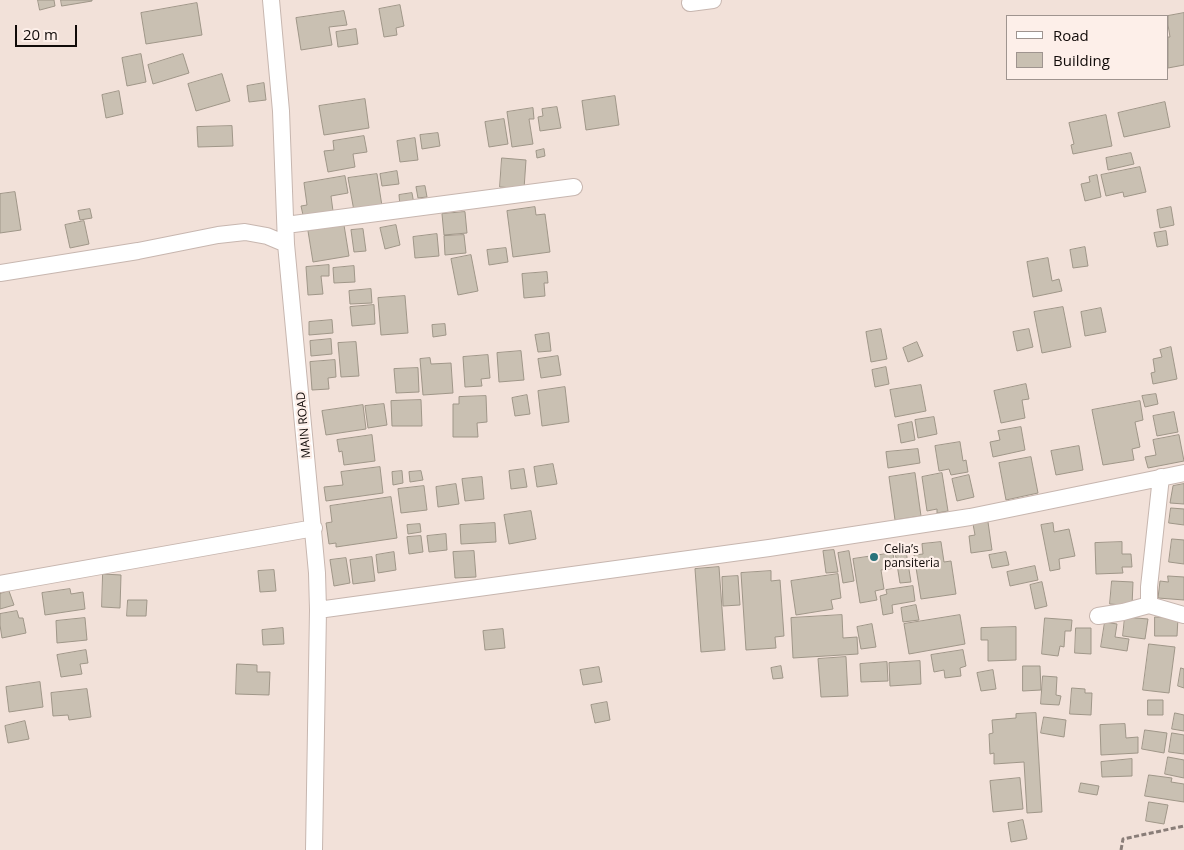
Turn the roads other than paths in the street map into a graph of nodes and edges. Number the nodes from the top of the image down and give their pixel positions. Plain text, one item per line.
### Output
1 (271, 0) edge
2 (713, 0) edge
3 (690, 3) dead end
4 (574, 187) dead end
5 (286, 225) junction
6 (286, 244) junction
7 (0, 273) edge
8 (1184, 473) edge
9 (1161, 477) junction
10 (314, 528) junction
11 (0, 584) edge
12 (1149, 605) junction
13 (318, 610) junction
14 (1184, 615) edge
15 (1098, 616) dead end
16 (314, 850) edge

1 - 5 street, MAIN ROAD
2 - 3 street
4 - 5 street
5 - 6 street, MAIN ROAD
6 - 7 street
6 - 10 street, MAIN ROAD
8 - 9 street
9 - 12 street
9 - 13 street
10 - 11 street
10 - 13 street, MAIN ROAD
12 - 14 street
12 - 15 street
13 - 16 street, MAIN ROAD

